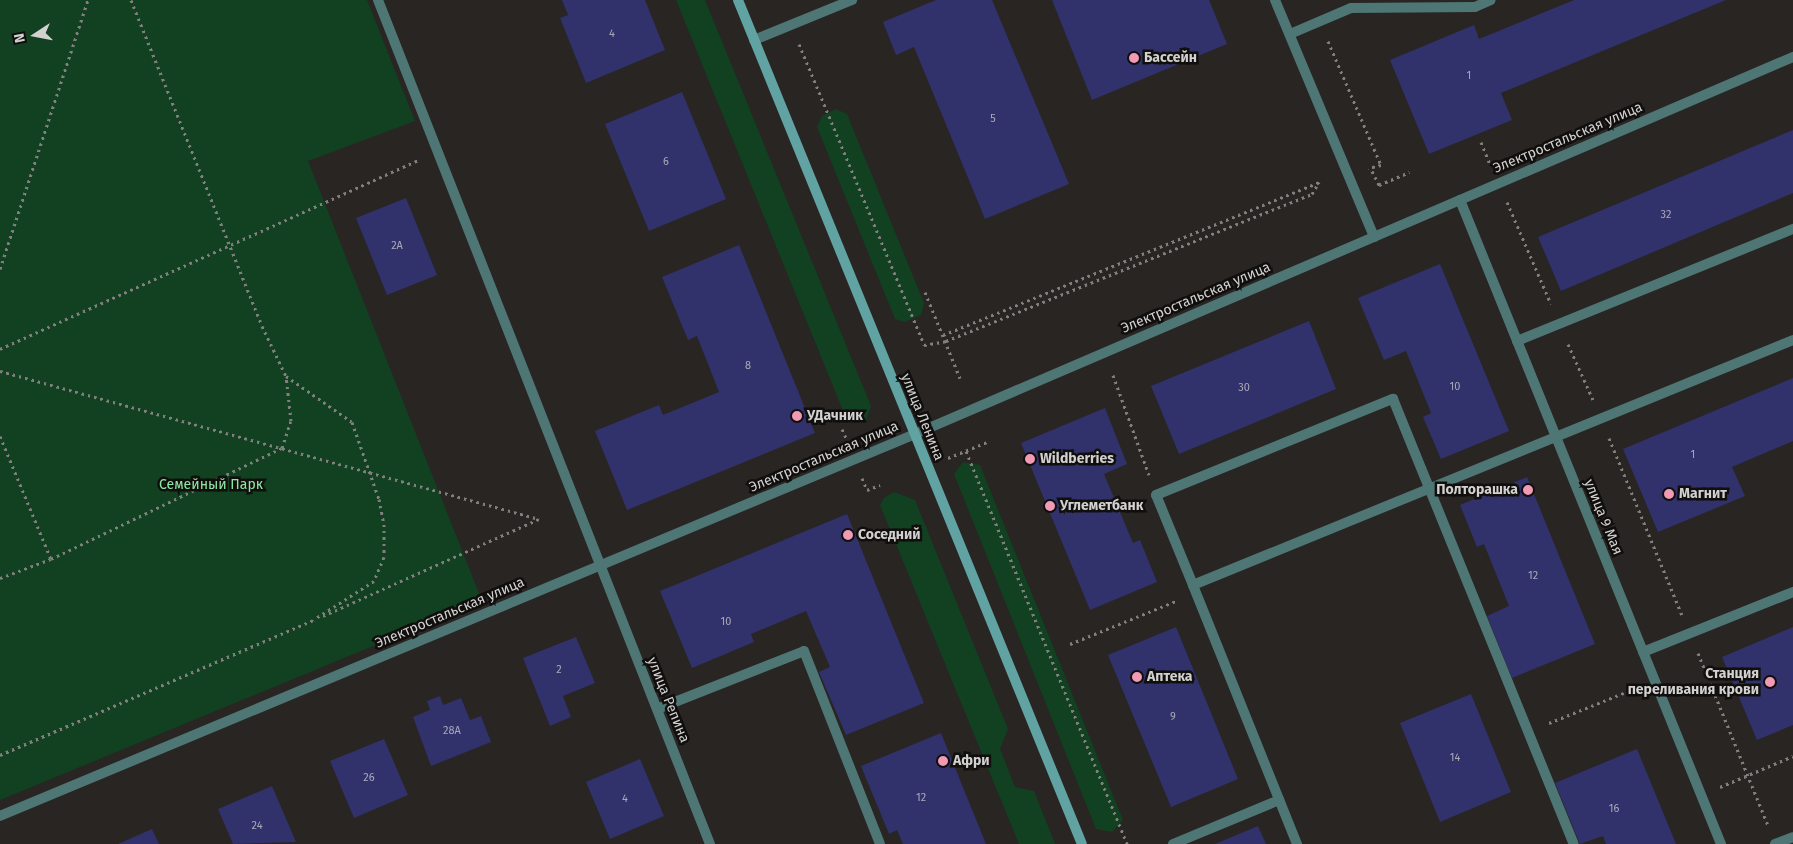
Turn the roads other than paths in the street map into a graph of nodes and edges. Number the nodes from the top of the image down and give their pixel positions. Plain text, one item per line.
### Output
1 (378, 0) edge
2 (738, 0) edge
3 (852, 0) edge
4 (1275, 0) edge
5 (1491, 0) edge
6 (1473, 3) edge
7 (1290, 34) junction
8 (754, 40) junction
9 (1793, 56) edge
10 (1460, 200) junction
11 (1793, 230) edge
12 (1374, 237) junction
13 (1793, 340) edge
14 (1517, 341) junction
15 (915, 434) junction
16 (1556, 437) junction
17 (1430, 488) junction
18 (600, 565) junction
19 (1194, 589) junction
20 (1793, 592) edge
21 (1643, 652) junction
22 (656, 709) junction
23 (1278, 800) junction
24 (0, 816) edge
25 (1793, 837) edge
26 (710, 844) edge
27 (880, 844) edge
28 (1082, 844) edge
29 (1172, 844) edge
30 (1297, 844) edge
31 (1574, 844) edge
32 (1721, 844) edge
33 (1775, 844) edge

1 - 18 street, улица Репина
2 - 8 street, улица Ленина
3 - 8 street
4 - 7 street
5 - 6 street
6 - 7 street
7 - 12 street
8 - 15 street, улица Ленина
9 - 10 street, Электростальская улица
10 - 12 street, Электростальская улица
10 - 14 street, улица 9 Мая
11 - 14 street
12 - 15 street, Электростальская улица
13 - 16 street
14 - 16 street, улица 9 Мая
15 - 18 street, Электростальская улица
15 - 28 street, улица Ленина
16 - 17 street
16 - 21 street, улица 9 Мая
17 - 19 street
17 - 19 street
17 - 31 street
18 - 22 street, улица Репина
18 - 24 street, Электростальская улица
19 - 23 street
20 - 21 street
21 - 32 street, улица 9 Мая
22 - 26 street, улица Репина
22 - 27 street
23 - 29 street
23 - 30 street
25 - 33 street

